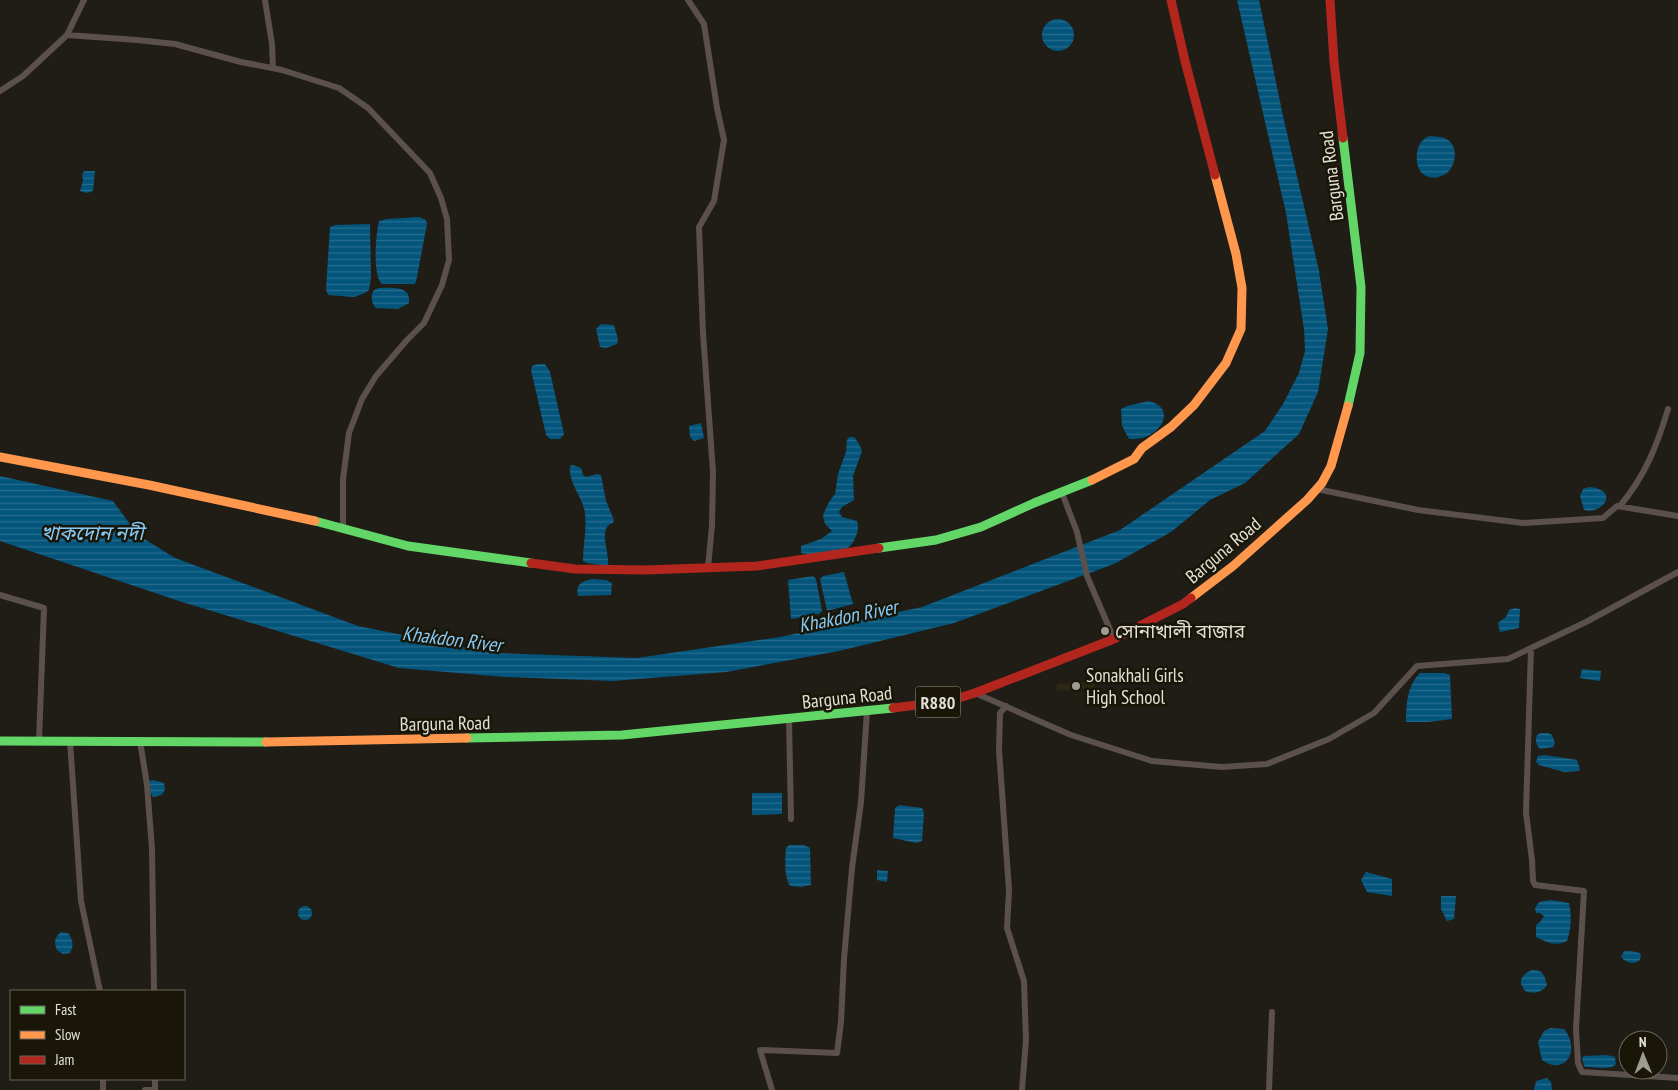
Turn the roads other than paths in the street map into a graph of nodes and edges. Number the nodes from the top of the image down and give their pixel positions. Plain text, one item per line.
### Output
1 (84, 0) edge
2 (265, 0) edge
3 (688, 0) edge
4 (1171, 0) edge
5 (1330, 0) edge
6 (67, 35) junction
7 (273, 68) junction
8 (0, 91) edge
9 (1668, 409) dead end
10 (0, 457) edge
11 (1317, 489) junction
12 (1062, 493) junction
13 (1620, 506) junction
14 (1678, 516) edge
15 (343, 528) junction
16 (708, 568) junction
17 (1678, 572) edge
18 (0, 595) edge
19 (1114, 638) junction
20 (1531, 648) junction
21 (975, 693) junction
22 (1006, 706) junction
23 (867, 711) junction
24 (789, 719) junction
25 (0, 741) edge
26 (38, 741) junction
27 (70, 741) junction
28 (140, 741) junction
29 (791, 819) dead end
30 (100, 990) edge
31 (154, 990) edge
32 (1272, 1012) dead end
33 (1678, 1078) edge
34 (155, 1080) edge
35 (145, 1090) edge
36 (772, 1090) edge
37 (1022, 1090) edge
38 (1269, 1090) edge

1 - 6 street
2 - 7 street
3 - 16 street
4 - 12 main road
5 - 11 main road, Barguna Road / R880
6 - 7 street
6 - 8 street
7 - 15 street
9 - 13 street
10 - 15 main road
11 - 13 street
11 - 19 main road, Barguna Road / R880
12 - 16 main road
12 - 19 street
13 - 14 street
15 - 16 main road
17 - 20 street
18 - 26 street
19 - 21 main road, Barguna Road / R880
20 - 22 street
20 - 33 street
21 - 22 street
21 - 23 main road, Barguna Road / R880
22 - 37 street
23 - 24 main road, Barguna Road / R880
23 - 36 street
24 - 28 main road, Barguna Road / R880
24 - 29 street
25 - 26 main road, Barguna Road / R880
26 - 27 main road, Barguna Road / R880
27 - 28 main road, Barguna Road / R880
27 - 30 street
28 - 31 street
32 - 38 street
34 - 35 street

